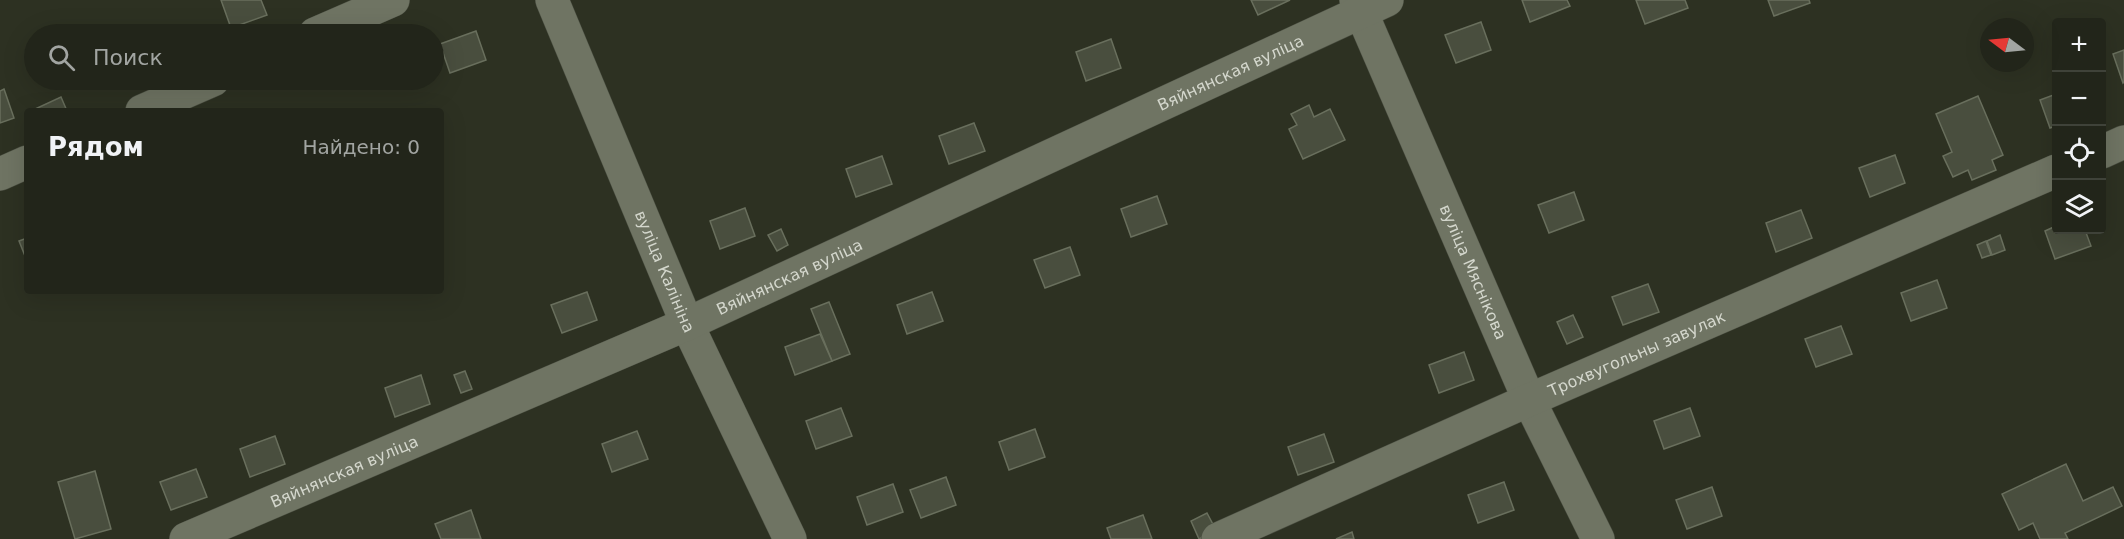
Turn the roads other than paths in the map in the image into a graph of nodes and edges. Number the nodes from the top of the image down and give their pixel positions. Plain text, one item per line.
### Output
1 (393, 0) edge
2 (552, 0) edge
3 (1368, 4) edge
4 (338, 24) edge
5 (190, 90) edge
6 (149, 108) edge
7 (2124, 142) edge
8 (2106, 150) edge
9 (24, 163) edge
10 (2052, 173) edge
11 (0, 174) edge
12 (687, 324) junction
13 (1529, 400) junction
14 (186, 539) edge
15 (790, 539) edge
16 (1218, 539) edge
17 (1598, 539) edge

1 - 4 street
2 - 12 street, вуліца Калініна
3 - 12 street, Вяйнянская вуліца
3 - 13 street, вуліца Мяснікова
5 - 6 street
7 - 8 street
9 - 11 street
10 - 13 street, Трохвугольны завулак
12 - 14 street, Вяйнянская вуліца
12 - 15 street, вуліца Калініна
13 - 16 street, Трохвугольны завулак
13 - 17 street, вуліца Мяснікова

